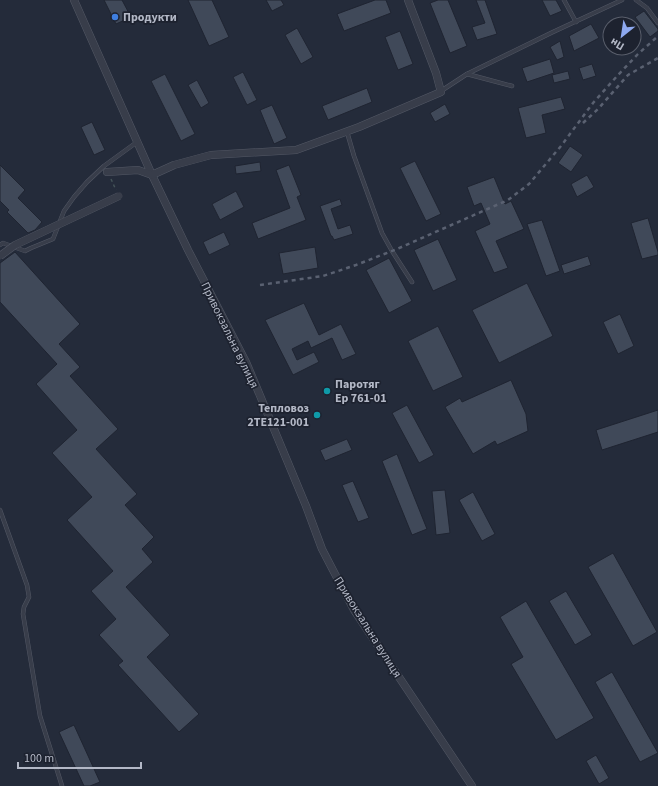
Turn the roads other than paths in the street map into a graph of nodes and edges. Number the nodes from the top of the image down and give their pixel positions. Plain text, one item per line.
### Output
1 (74, 0) edge
2 (408, 0) edge
3 (564, 0) edge
4 (622, 0) edge
5 (636, 0) edge
6 (576, 22) junction
7 (658, 23) edge
8 (467, 74) junction
9 (512, 86) dead end
10 (441, 92) junction
11 (347, 132) junction
12 (137, 142) junction
13 (107, 172) road end
14 (152, 176) junction
15 (118, 196) road end
16 (0, 245) edge
17 (0, 256) edge
18 (412, 282) dead end
19 (0, 510) edge
20 (62, 786) edge
21 (472, 786) edge

1 - 12 street, Привокзальна вулиця
2 - 10 street
3 - 6 lane
4 - 6 lane
5 - 7 lane
6 - 8 lane
8 - 9 lane
8 - 10 lane
10 - 11 street
11 - 14 street
11 - 18 lane
12 - 14 street, Привокзальна вулиця
12 - 16 lane
13 - 14 street
14 - 21 street, Привокзальна вулиця
15 - 17 street, bridge
19 - 20 lane

